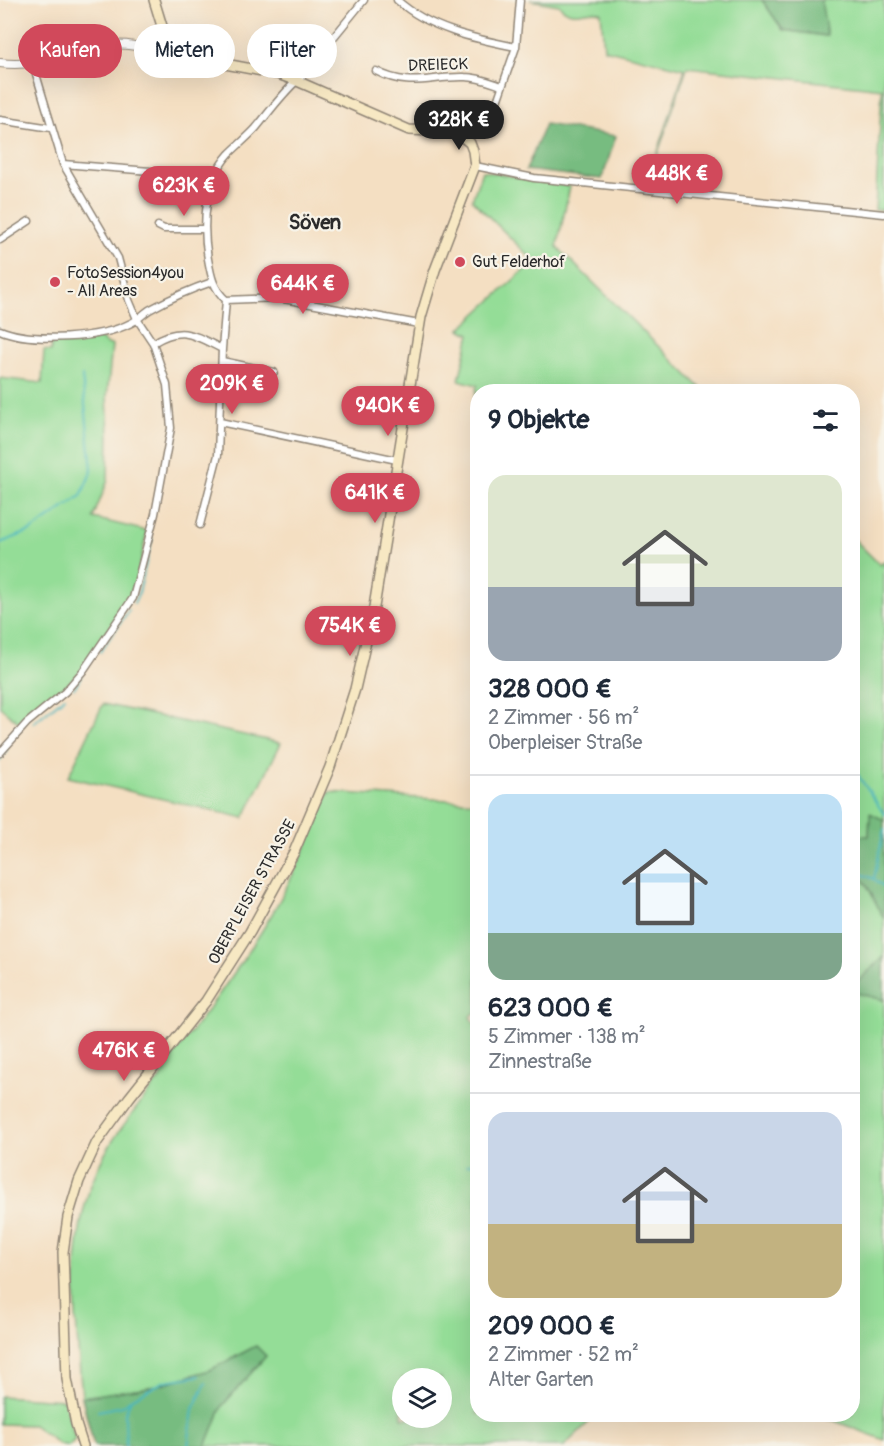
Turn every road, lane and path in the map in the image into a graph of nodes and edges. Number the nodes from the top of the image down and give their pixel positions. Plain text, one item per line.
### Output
1 (154, 0) edge
2 (364, 0) edge
3 (397, 0) edge
4 (520, 0) edge
5 (161, 24) edge
6 (516, 47) junction
7 (0, 63) edge
8 (18, 64) edge
9 (235, 66) edge
10 (376, 71) dead end
11 (37, 78) edge
12 (297, 81) junction
13 (502, 86) junction
14 (0, 120) edge
15 (51, 128) junction
16 (480, 133) dead end
17 (63, 164) junction
18 (475, 166) junction
19 (150, 171) dead end
20 (884, 214) edge
21 (29, 221) dead end
22 (158, 226) dead end
23 (205, 229) junction
24 (0, 240) edge
25 (212, 282) junction
26 (226, 300) junction
27 (137, 320) junction
28 (419, 324) junction
29 (0, 330) edge
30 (153, 343) junction
31 (222, 349) junction
32 (222, 361) junction
33 (274, 372) dead end
34 (219, 422) junction
35 (397, 460) junction
36 (200, 525) dead end
37 (0, 753) edge
38 (84, 1446) edge

1 - 5 main road
2 - 12 street
3 - 6 street
4 - 6 street
6 - 13 street
7 - 8 street
9 - 12 main road
10 - 13 street, DREIECK
11 - 15 street
12 - 18 main road
12 - 23 street
13 - 16 street
14 - 15 street
15 - 17 street
17 - 19 street
17 - 27 street
18 - 20 street
18 - 28 main road, OBERPLEISER STRASSE
21 - 24 street
22 - 23 street
23 - 25 street
25 - 26 street
25 - 27 street
26 - 28 street
26 - 31 street
27 - 29 street
27 - 30 street
28 - 35 main road, OBERPLEISER STRASSE
30 - 31 street
30 - 37 street
31 - 32 street
32 - 33 street
32 - 34 street
34 - 35 street
34 - 36 street
35 - 38 main road, OBERPLEISER STRASSE

